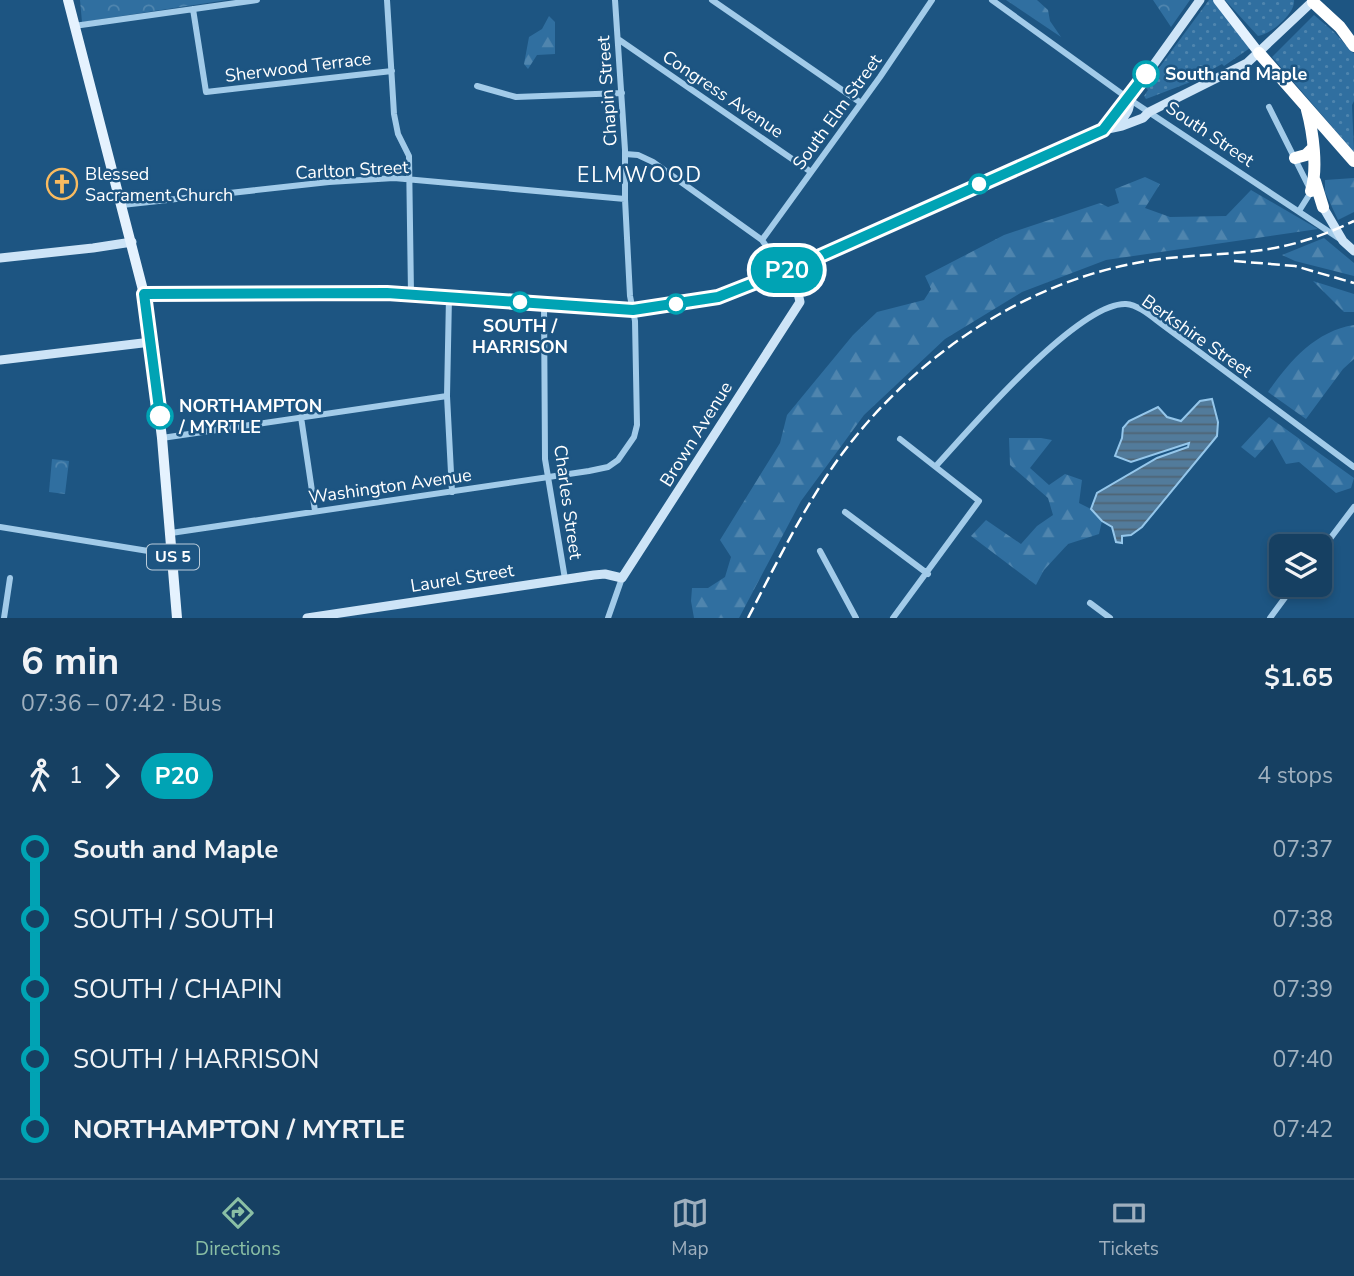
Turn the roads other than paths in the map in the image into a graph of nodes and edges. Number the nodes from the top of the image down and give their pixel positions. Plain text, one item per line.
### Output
1 (68, 0) edge
2 (257, 0) edge
3 (387, 0) edge
4 (615, 0) edge
5 (712, 0) edge
6 (932, 0) edge
7 (992, 0) edge
8 (1200, 0) edge
9 (1218, 0) edge
10 (1312, 1) edge
11 (194, 9) junction
12 (74, 26) junction
13 (618, 39) junction
14 (1354, 46) edge
15 (1259, 53) junction
16 (393, 71) junction
17 (477, 86) dead end
18 (622, 93) junction
19 (1129, 99) junction
20 (861, 103) junction
21 (1306, 106) junction
22 (1269, 107) dead end
23 (1149, 112) junction
24 (1103, 130) junction
25 (1313, 148) junction
26 (625, 154) junction
27 (1295, 158) junction
28 (1354, 161) edge
29 (811, 172) junction
30 (1314, 177) junction
31 (409, 179) junction
32 (1311, 191) junction
33 (625, 199) junction
34 (122, 205) junction
35 (1323, 207) junction
36 (1298, 211) junction
37 (1328, 226) junction
38 (762, 240) junction
39 (132, 242) junction
40 (1354, 251) edge
41 (0, 258) edge
42 (783, 271) junction
43 (144, 294) junction
44 (411, 294) junction
45 (449, 297) junction
46 (544, 303) junction
47 (633, 310) junction
48 (151, 342) junction
49 (0, 360) edge
50 (447, 396) junction
51 (301, 417) junction
52 (162, 438) junction
53 (900, 439) dead end
54 (613, 465) joint
55 (936, 466) junction
56 (1354, 467) edge
57 (547, 476) junction
58 (452, 492) junction
59 (1354, 507) edge
60 (315, 511) junction
61 (845, 512) dead end
62 (0, 527) edge
63 (171, 533) junction
64 (1332, 536) edge
65 (820, 551) dead end
66 (173, 555) junction
67 (928, 574) junction
68 (10, 578) dead end
69 (622, 578) junction
70 (565, 579) junction
71 (1285, 597) edge
72 (1090, 603) dead end
73 (4, 618) edge
74 (177, 618) edge
75 (307, 618) edge
76 (608, 618) edge
77 (856, 618) edge
78 (894, 618) edge
79 (1110, 618) edge
80 (1270, 618) edge

1 - 12 main road, US 5
2 - 11 street
3 - 16 street
4 - 13 street, Chapin Street
5 - 20 street
6 - 20 street, South Elm Street
7 - 19 street
8 - 19 main road
9 - 15 main road
10 - 14 highway
10 - 15 main road
11 - 12 street
11 - 16 street, Sherwood Terrace
12 - 34 main road, US 5
13 - 18 street, Chapin Street
13 - 29 street, Congress Avenue
15 - 21 highway
15 - 23 main road
16 - 31 street
17 - 18 street
18 - 26 street, Chapin Street
19 - 23 street
19 - 24 main road
20 - 29 street, South Elm Street
21 - 25 highway
21 - 28 highway
22 - 27 street
23 - 24 main road, South Street
23 - 36 street, South Street
24 - 42 main road, South Street
25 - 27 highway
25 - 30 highway
26 - 33 street, Chapin Street
26 - 38 street
27 - 32 street
29 - 38 street, South Elm Street
30 - 32 highway
30 - 35 highway
31 - 33 street, Carlton Street
31 - 34 street, Carlton Street
31 - 44 street
32 - 35 street
32 - 36 street
33 - 47 street, Chapin Street
34 - 39 main road, US 5
35 - 37 main road
36 - 37 street, South Street
37 - 40 main road
38 - 42 street
39 - 41 main road
39 - 43 main road, US 5
42 - 47 main road, South Street
42 - 69 main road, Brown Avenue
43 - 44 main road, South Street
43 - 48 main road, US 5
44 - 45 main road, South Street
45 - 46 main road, South Street
45 - 50 street
46 - 47 main road, South Street
46 - 57 street, Charles Street
47 - 54 street, Chapin Street
48 - 49 main road
48 - 52 main road, US 5
50 - 51 street
50 - 58 street
51 - 52 street
51 - 60 street
52 - 63 main road, US 5
53 - 55 street
54 - 57 street, Washington Avenue
55 - 56 street, Berkshire Street
55 - 67 street
57 - 58 street, Washington Avenue
57 - 70 street, Charles Street
58 - 60 street, Washington Avenue
59 - 64 street
60 - 63 street, Washington Avenue
61 - 67 street
62 - 66 street
63 - 66 main road, US 5
65 - 77 street
66 - 74 main road, US 5
67 - 78 street
68 - 73 street
69 - 70 main road, Laurel Street
69 - 76 street, Brown Avenue
70 - 75 main road, Laurel Street
71 - 80 street
72 - 79 street

